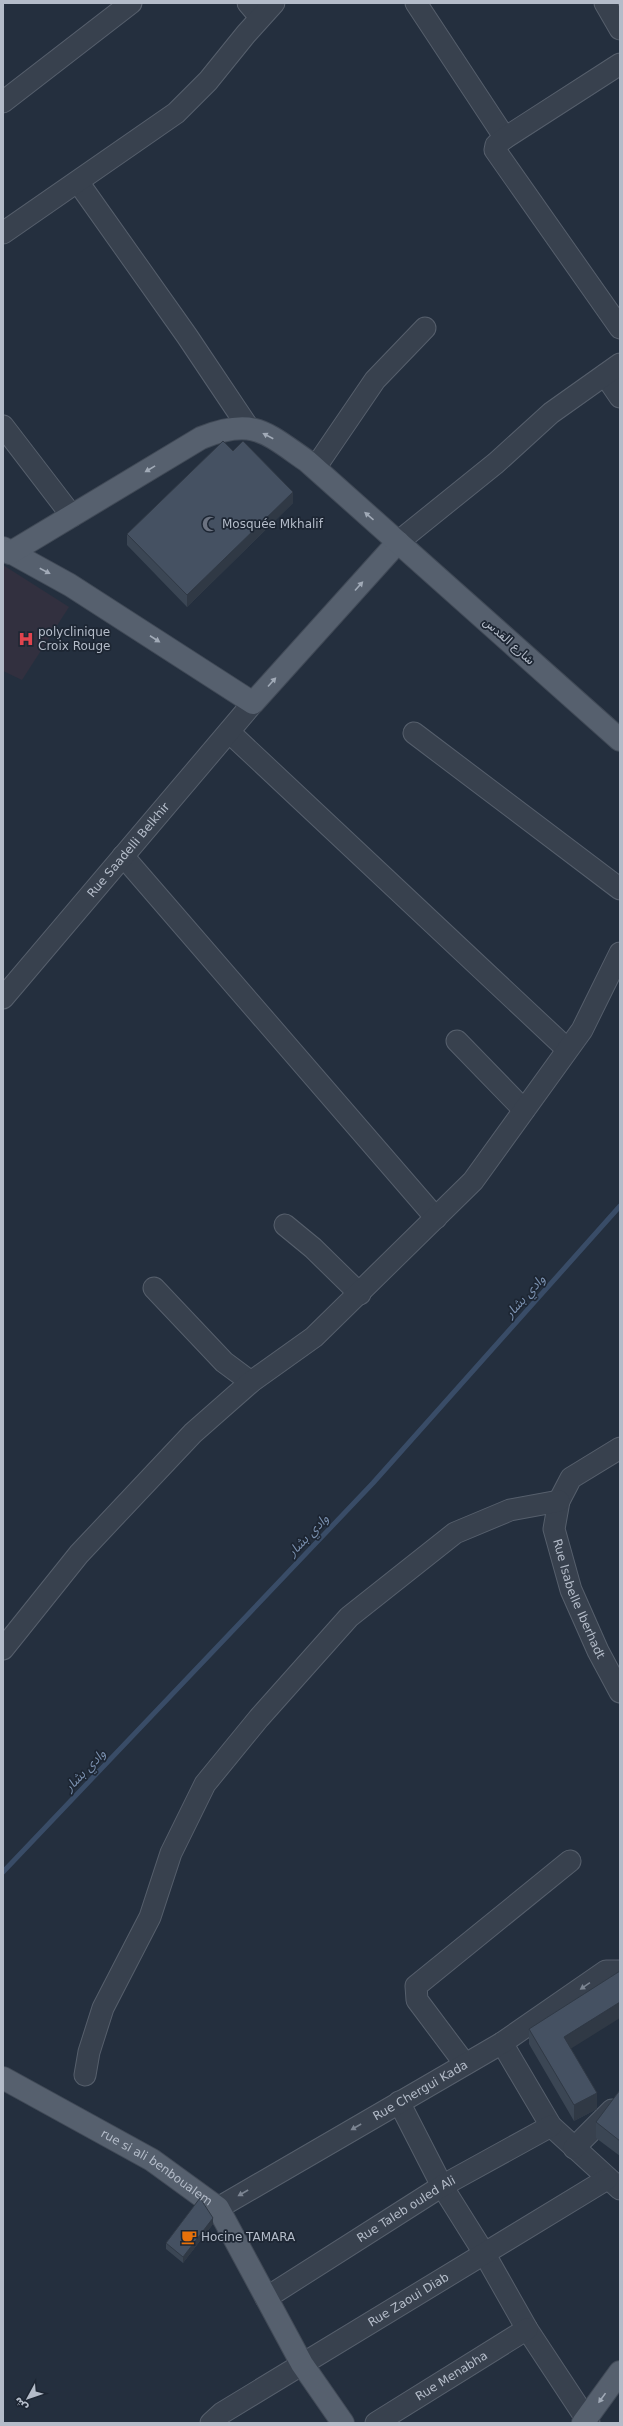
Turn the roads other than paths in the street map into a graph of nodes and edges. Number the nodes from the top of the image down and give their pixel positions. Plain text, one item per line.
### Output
1 (131, 3) edge
2 (416, 3) edge
3 (605, 3) edge
4 (261, 8) edge
5 (620, 29) edge
6 (620, 64) edge
7 (3, 102) edge
8 (505, 138) junction
9 (78, 182) junction
10 (3, 233) edge
11 (425, 328) dead end
12 (620, 328) edge
13 (612, 369) edge
14 (620, 398) edge
15 (3, 426) edge
16 (248, 427) junction
17 (315, 468) junction
18 (72, 516) junction
19 (398, 542) junction
20 (7, 551) edge
21 (254, 703) junction
22 (229, 732) junction
23 (414, 733) dead end
24 (620, 740) edge
25 (123, 856) junction
26 (620, 889) edge
27 (620, 953) edge
28 (3, 998) edge
29 (457, 1040) dead end
30 (567, 1049) junction
31 (524, 1110) junction
32 (436, 1218) junction
33 (284, 1225) dead end
34 (154, 1288) dead end
35 (360, 1294) junction
36 (251, 1382) junction
37 (620, 1448) edge
38 (559, 1501) junction
39 (3, 1649) edge
40 (620, 1692) edge
41 (570, 1861) dead end
42 (620, 1971) edge
43 (502, 2043) junction
44 (465, 2064) junction
45 (85, 2075) dead end
46 (3, 2078) edge
47 (399, 2102) junction
48 (612, 2110) edge
49 (551, 2126) junction
50 (574, 2148) junction
51 (614, 2184) edge
52 (442, 2186) junction
53 (218, 2208) junction
54 (484, 2253) junction
55 (266, 2298) junction
56 (527, 2329) junction
57 (302, 2364) junction
58 (620, 2372) edge
59 (586, 2422) edge
60 (210, 2423) edge
61 (343, 2423) edge
62 (376, 2423) edge

1 - 7 street
2 - 8 street
3 - 5 street
4 - 9 street
6 - 8 street
8 - 12 street
9 - 10 street
9 - 16 street
11 - 17 street
13 - 14 street
13 - 19 street
15 - 18 street
17 -> 16 main road, شارع القدس
16 -> 18 main road
19 -> 17 main road, شارع القدس
18 - 20 main road
21 -> 19 main road
19 - 24 main road, شارع القدس
20 -> 21 main road
21 - 22 street, Rue Saadelli Belkhir
22 - 25 street, Rue Saadelli Belkhir
22 - 30 street
23 - 26 street
25 - 28 street, Rue Saadelli Belkhir
25 - 32 street
27 - 30 street
29 - 31 street
30 - 31 street
31 - 32 street
32 - 35 street
33 - 35 street
34 - 36 street
35 - 36 street
36 - 39 street
37 - 38 street, Rue Isabelle Iberhadt
38 - 40 street, Rue Isabelle Iberhadt
38 - 45 street
41 - 44 street
42 -> 43 street, Rue Chergui Kada
43 - 44 street, Rue Chergui Kada
43 - 49 street
44 - 47 street, Rue Chergui Kada
46 - 53 main road, rue si ali benboualem
47 - 52 street
47 -> 53 street, Rue Chergui Kada
48 - 50 street
49 - 50 street
49 - 52 street, Rue Taleb ouled Ali
50 - 51 street
51 - 54 street, Rue Zaoui Diab
52 - 54 street
52 - 55 street, Rue Taleb ouled Ali
53 - 55 main road, rue si ali benboualem
54 - 56 street
54 - 57 street, Rue Zaoui Diab
55 - 57 main road, rue si ali benboualem
56 - 59 street
56 - 62 street, Rue Menabha
57 - 60 street, Rue Zaoui Diab
57 - 61 main road, rue si ali benboualem
58 -> 59 main road

